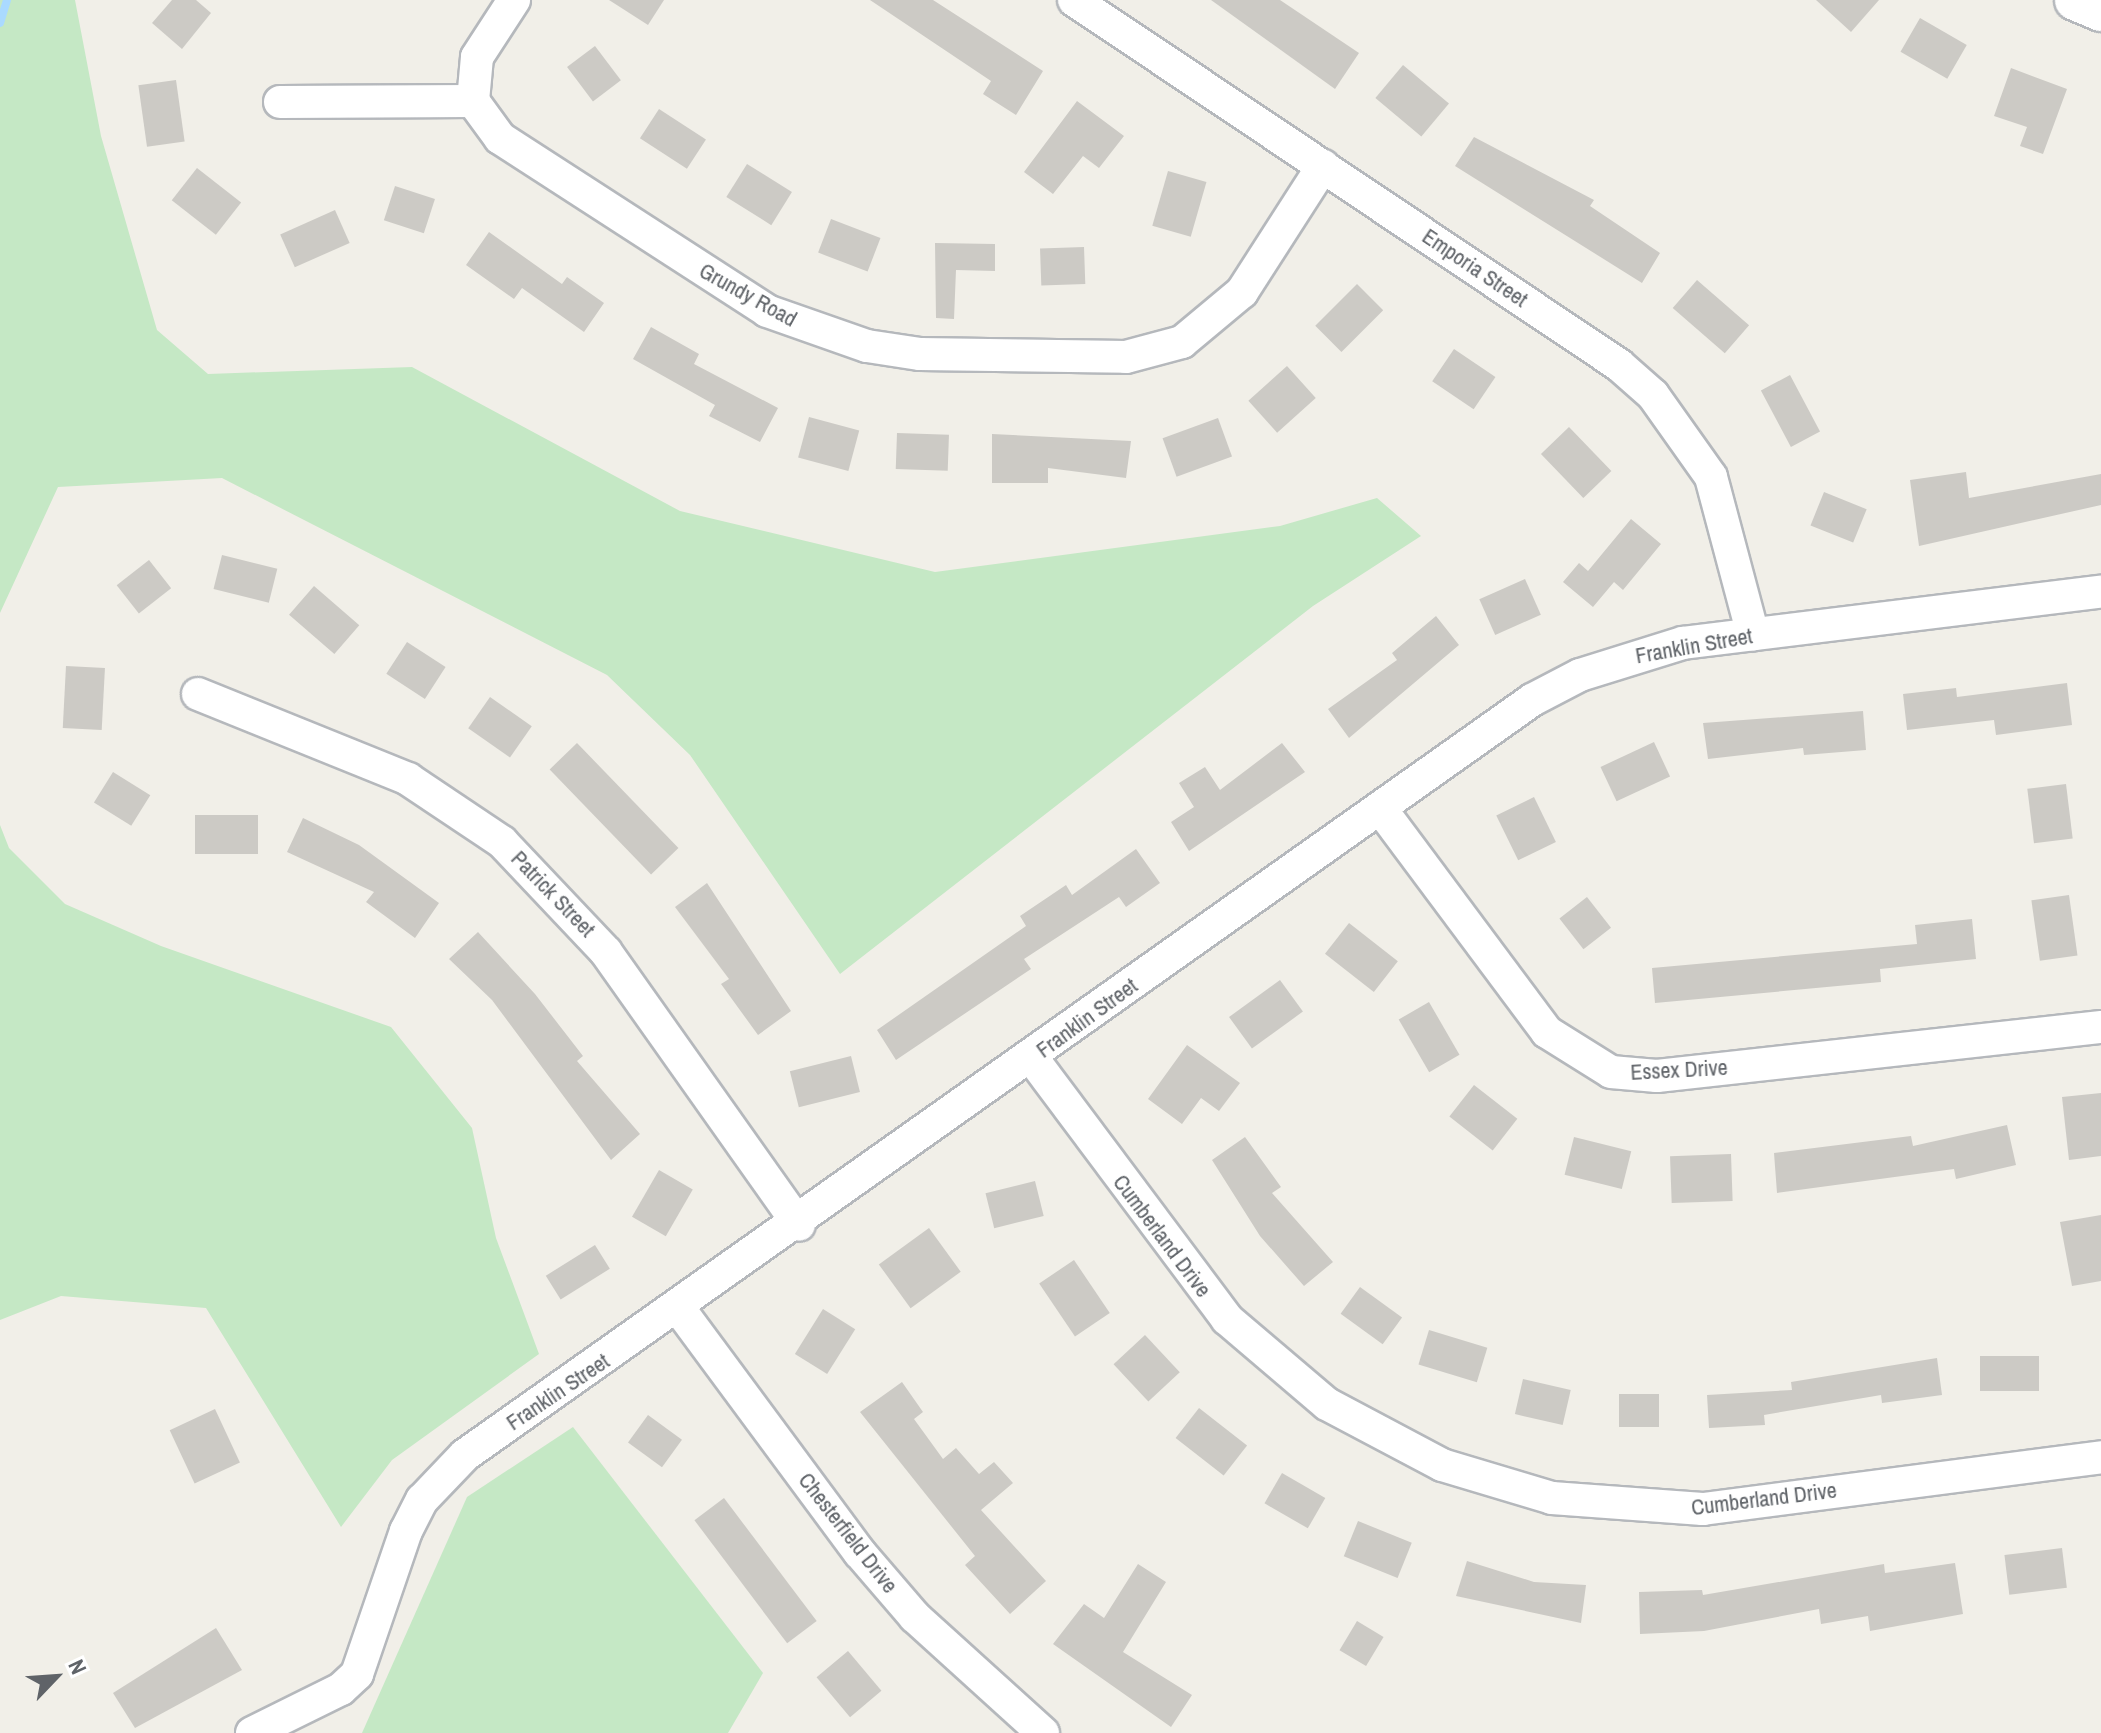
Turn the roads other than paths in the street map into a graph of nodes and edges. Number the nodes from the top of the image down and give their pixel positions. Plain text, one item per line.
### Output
1 (514, 0) edge
2 (1074, 0) edge
3 (2075, 0) edge
4 (2101, 11) edge
5 (473, 101) junction
6 (280, 102) dead end
7 (1323, 166) junction
8 (2101, 592) edge
9 (1753, 635) junction
10 (198, 694) dead end
11 (1380, 808) junction
12 (2101, 1027) edge
13 (1032, 1058) junction
14 (799, 1225) junction
15 (680, 1310) junction
16 (2101, 1457) edge
17 (252, 1733) edge
18 (1043, 1733) edge

1 - 5 street
2 - 7 street, Emporia Street
3 - 4 street
5 - 6 street
5 - 7 street, Grundy Road
7 - 9 street, Emporia Street
8 - 9 street, Franklin Street
9 - 11 street, Franklin Street
10 - 14 street, Patrick Street
11 - 12 street, Essex Drive
11 - 13 street, Franklin Street
13 - 14 street, Franklin Street
13 - 16 street, Cumberland Drive
14 - 15 street, Franklin Street
15 - 17 street, Franklin Street
15 - 18 street, Chesterfield Drive

